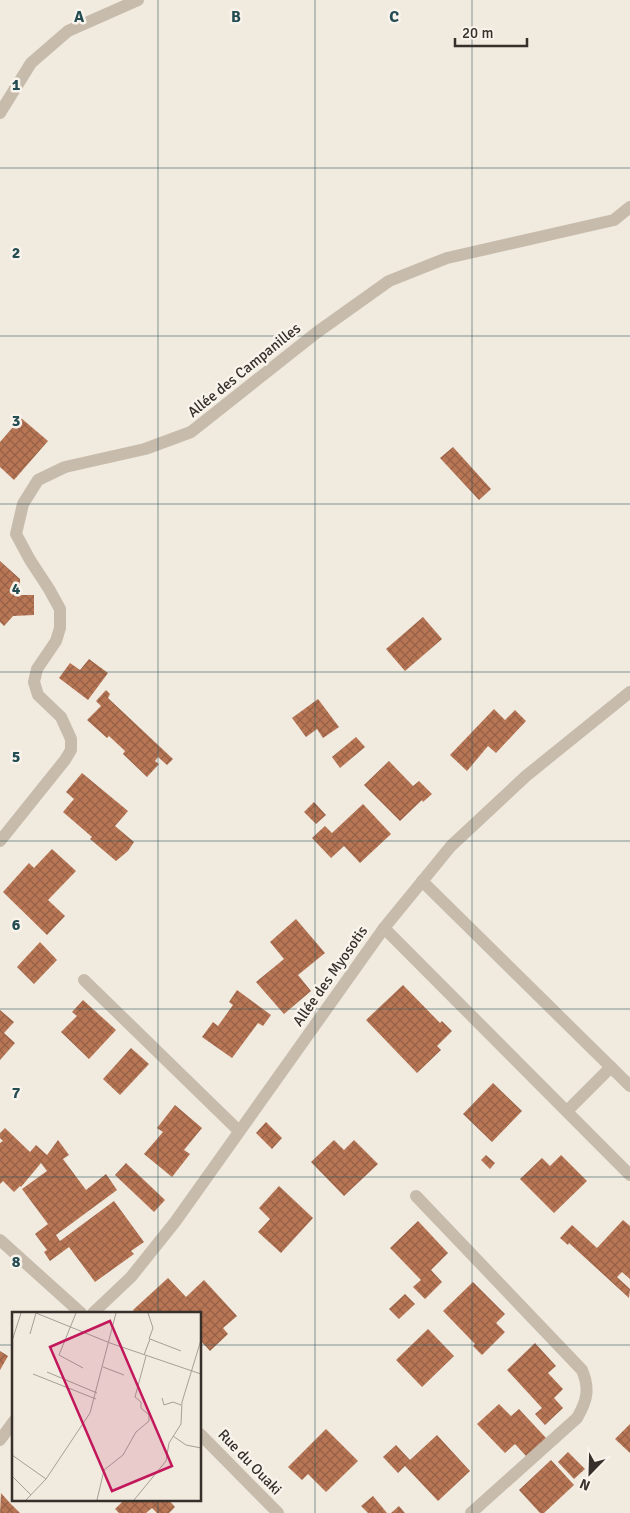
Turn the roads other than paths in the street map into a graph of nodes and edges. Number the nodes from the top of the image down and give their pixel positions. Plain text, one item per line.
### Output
1 (138, 0) edge
2 (0, 113) edge
3 (630, 206) edge
4 (630, 692) edge
5 (0, 841) edge
6 (422, 881) junction
7 (384, 928) junction
8 (84, 980) dead end
9 (611, 1067) junction
10 (630, 1086) edge
11 (567, 1111) junction
12 (239, 1131) junction
13 (630, 1175) edge
14 (416, 1196) dead end
15 (0, 1240) edge
16 (80, 1312) edge
17 (94, 1312) edge
18 (12, 1424) edge
19 (201, 1435) edge
20 (0, 1440) edge
21 (278, 1513) edge
22 (471, 1513) edge

1 - 2 street
3 - 5 street, Allée des Campanilles
4 - 6 street, Allée des Myosotis
6 - 7 street, Allée des Myosotis
6 - 9 street
7 - 11 street
7 - 12 street, Allée des Myosotis
8 - 12 street
9 - 10 street
9 - 11 street
11 - 13 street
12 - 17 street, Allée des Myosotis
14 - 22 street
15 - 16 street
18 - 20 street
19 - 21 street, Rue du Ouaki

